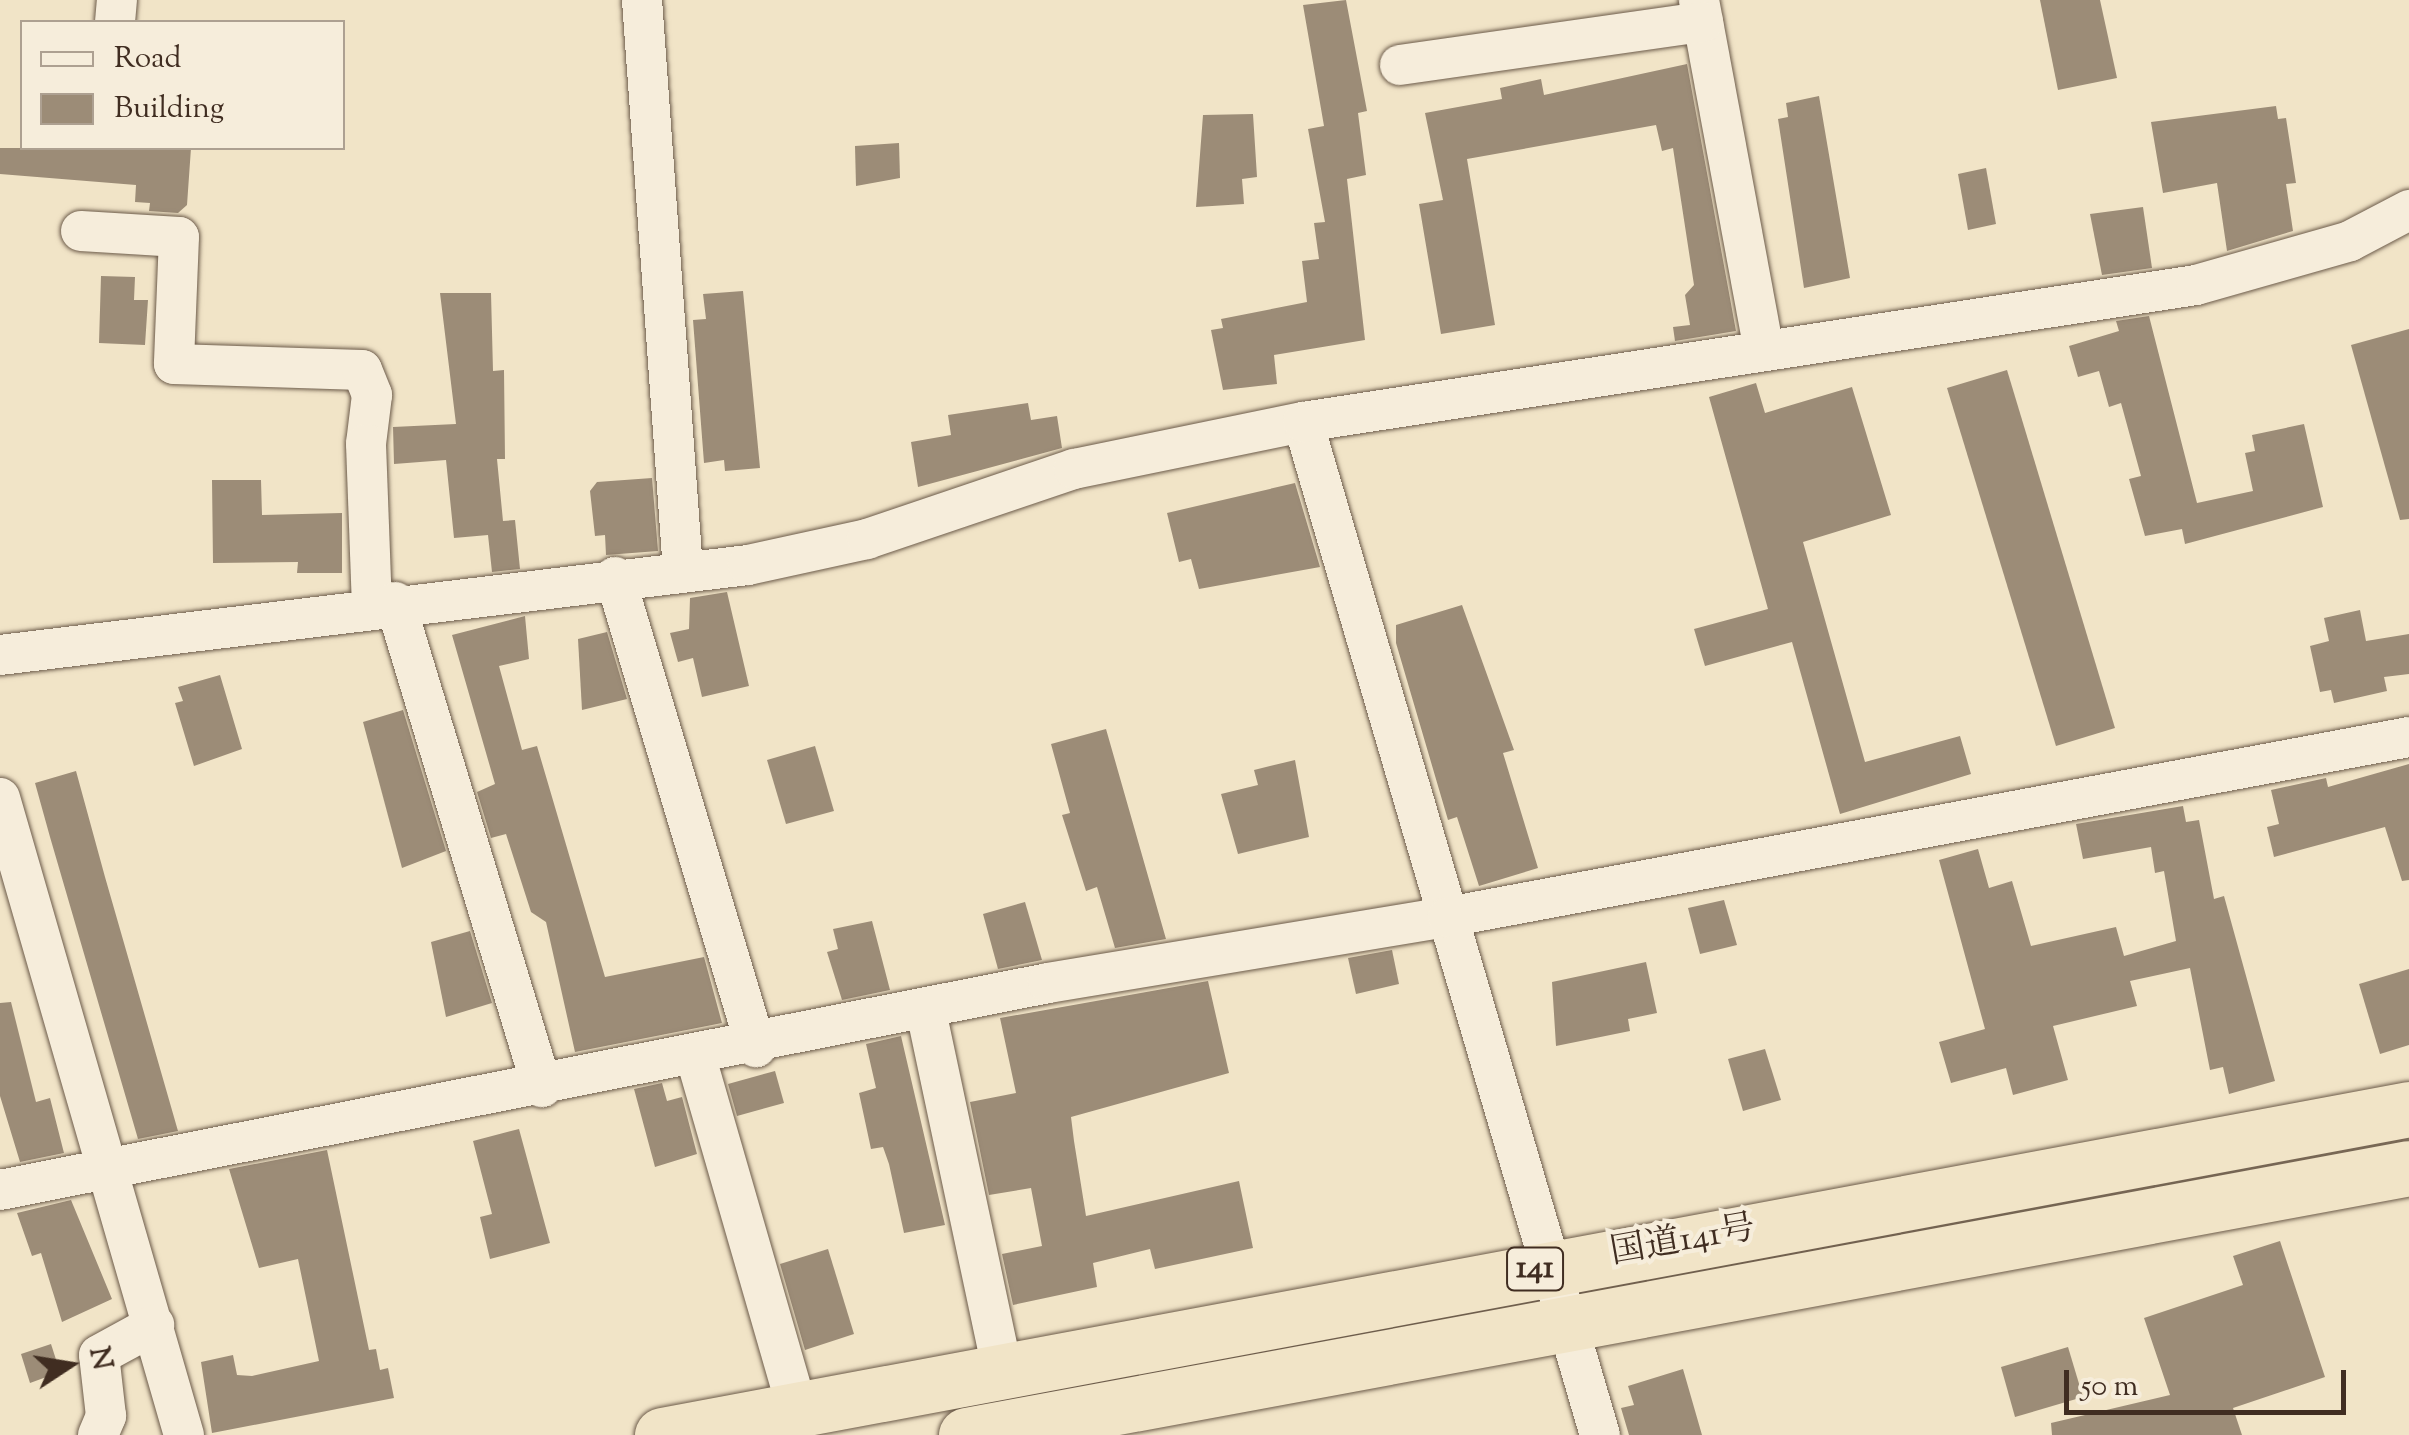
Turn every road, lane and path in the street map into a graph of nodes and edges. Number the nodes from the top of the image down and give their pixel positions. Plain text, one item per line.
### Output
1 (642, 0) edge
2 (1701, 11) edge
3 (1400, 65) dead end
4 (2409, 210) edge
5 (82, 231) dead end
6 (1763, 347) junction
7 (1303, 422) junction
8 (683, 572) junction
9 (616, 577) junction
10 (383, 604) junction
11 (0, 656) edge
12 (2409, 736) edge
13 (0, 798) edge
14 (1448, 917) junction
15 (926, 1012) junction
16 (756, 1046) junction
17 (696, 1058) junction
18 (542, 1087) junction
19 (2409, 1109) edge
20 (2409, 1168) edge
21 (105, 1170) junction
22 (0, 1190) edge
23 (1551, 1266) junction
24 (1568, 1323) junction
25 (154, 1326) junction
26 (1002, 1368) junction
27 (797, 1409) junction
28 (98, 1435) edge
29 (184, 1435) edge
30 (662, 1435) edge
31 (966, 1435) edge
32 (1600, 1435) edge

1 - 8 street
2 - 3 street
2 - 6 street
4 - 6 street
5 - 10 street
6 - 7 street
7 - 8 street
7 - 14 street
8 - 9 street
9 - 10 street
9 - 16 street
10 - 11 street
10 - 18 street
12 - 14 street
13 - 21 street
14 - 15 street
14 - 23 street
15 - 16 street
15 - 26 street
16 - 17 street
17 - 18 street
17 - 27 street
18 - 21 street
19 - 23 highway, 国道141号 / 141
20 - 24 highway, 国道141号 / 141
21 - 22 street
21 - 25 street
23 - 24 street
23 - 26 highway, 国道141号 / 141
24 - 31 highway, 国道141号 / 141
24 - 32 street
25 - 28 street
25 - 29 street
26 - 27 highway, 国道141号 / 141
27 - 30 highway, 国道141号 / 141

